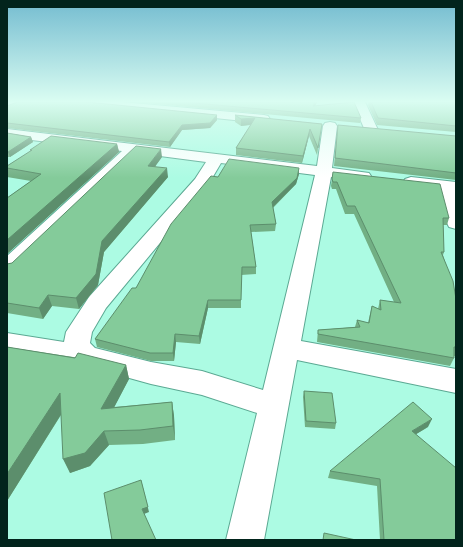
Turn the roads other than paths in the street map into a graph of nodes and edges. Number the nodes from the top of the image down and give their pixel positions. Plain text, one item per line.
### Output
1 (329, 128) edge
2 (357, 128) edge
3 (371, 130) joint
4 (386, 131) edge
5 (7, 133) edge
6 (50, 138) junction
7 (134, 148) junction
8 (32, 151) edge
9 (216, 158) junction
10 (324, 171) junction
11 (378, 178) edge
12 (393, 180) edge
13 (452, 187) edge
14 (456, 223) edge
15 (7, 268) edge
16 (7, 343) edge
17 (286, 348) junction
18 (86, 356) junction
19 (456, 381) edge
20 (274, 406) junction
21 (245, 540) edge

1 - 10 street
2 - 3 street
3 - 4 street
5 - 6 street
6 - 7 street
6 - 8 street
7 - 9 street
7 - 15 street
9 - 10 street
9 - 18 street
10 - 11 street
10 - 17 street
12 - 13 street
13 - 14 street
16 - 18 street
17 - 19 street
17 - 20 street
18 - 20 street
20 - 21 street

